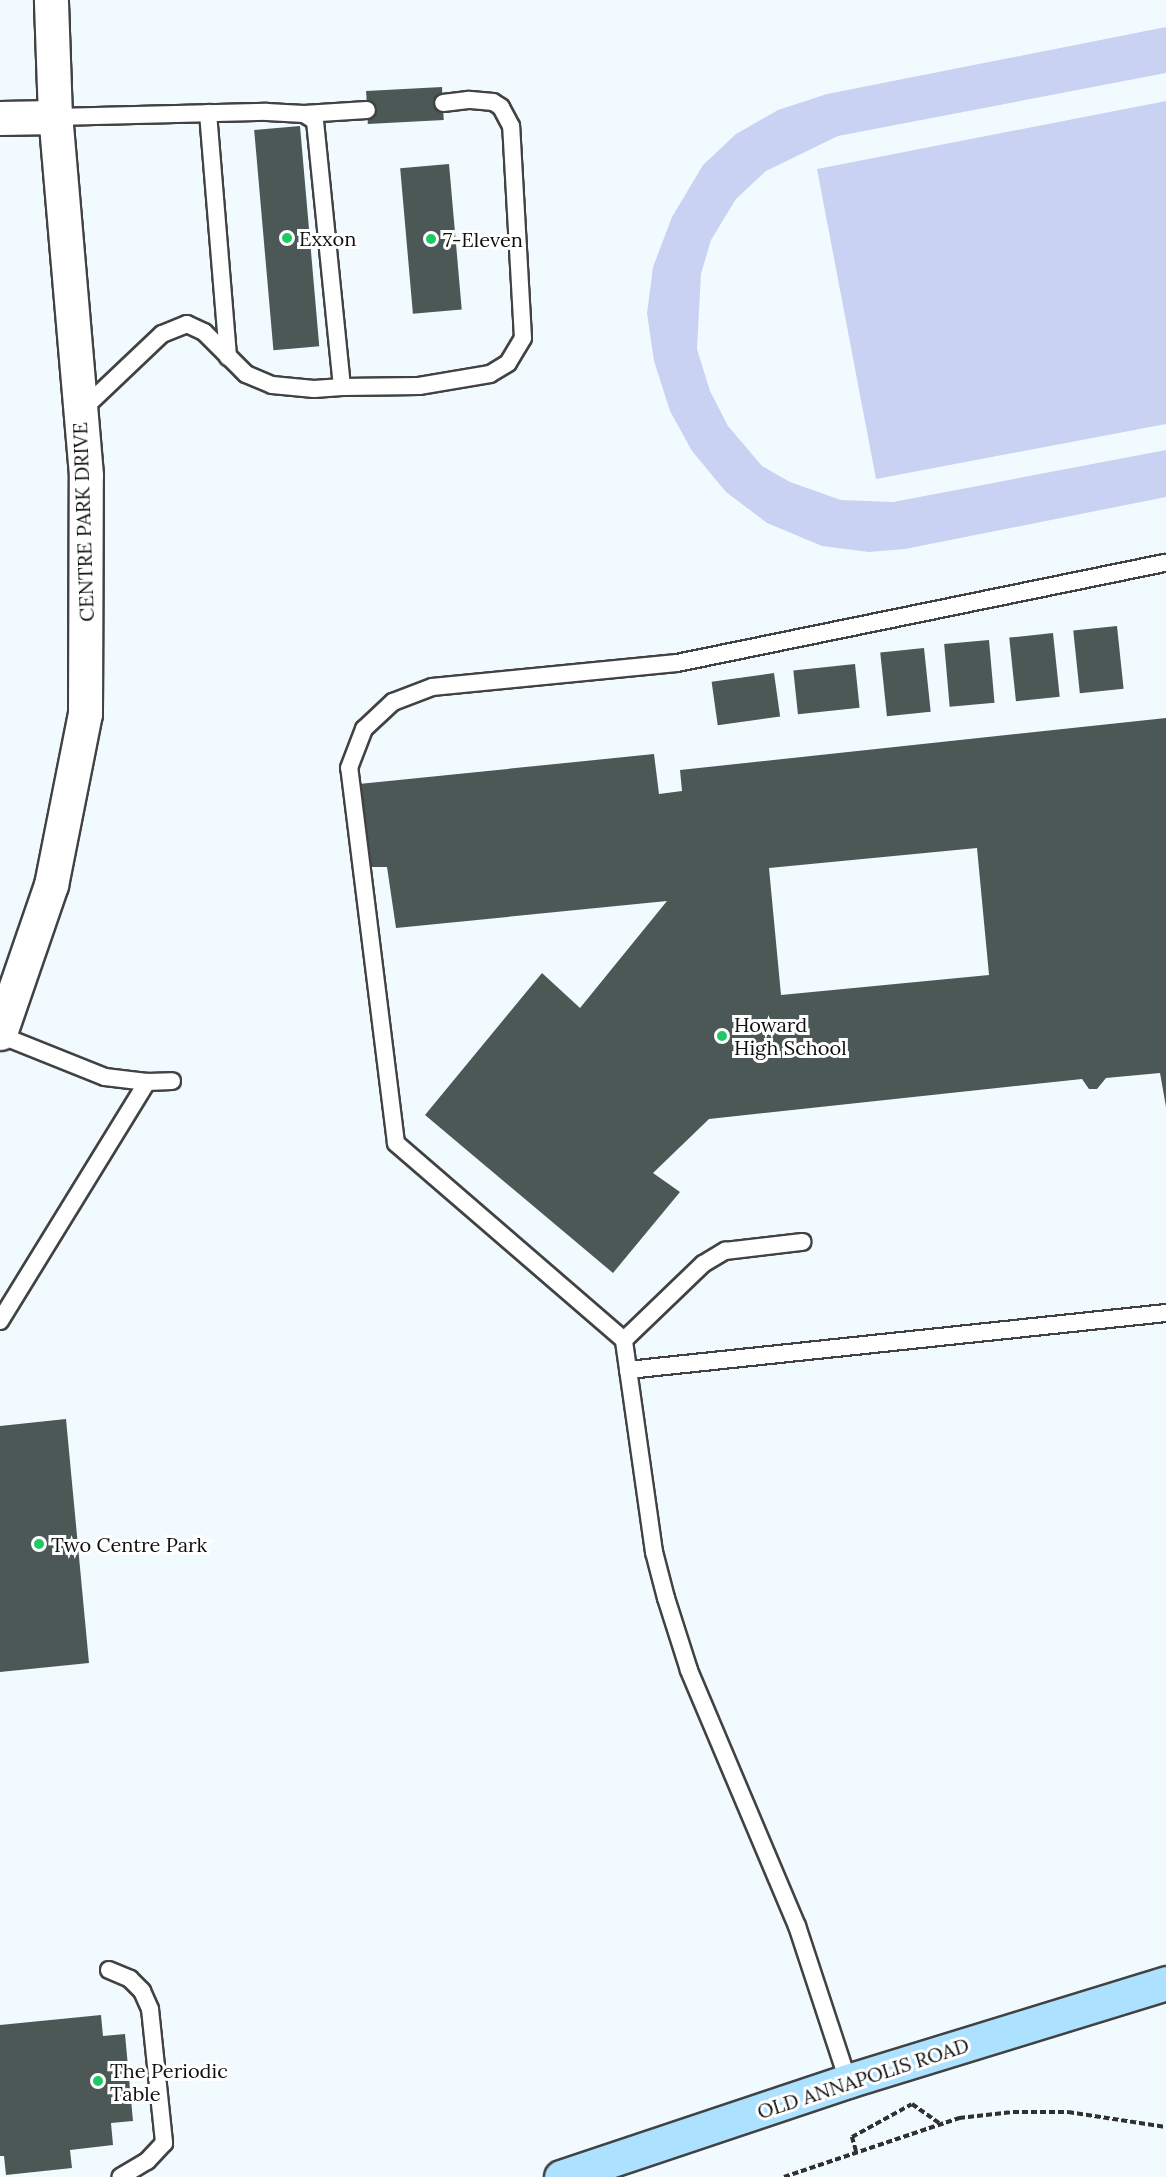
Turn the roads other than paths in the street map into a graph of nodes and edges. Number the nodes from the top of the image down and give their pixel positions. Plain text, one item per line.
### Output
1 (51, 0) edge
2 (443, 103) dead end
3 (368, 110) dead end
4 (208, 113) junction
5 (304, 114) junction
6 (55, 117) junction
7 (0, 118) edge
8 (228, 357) junction
9 (342, 387) junction
10 (80, 411) junction
11 (1166, 563) edge
12 (0, 1034) edge
13 (172, 1081) dead end
14 (147, 1082) junction
15 (802, 1242) dead end
16 (1166, 1313) edge
17 (0, 1322) edge
18 (624, 1340) junction
19 (628, 1370) junction
20 (109, 1970) dead end
21 (1166, 1983) edge
22 (848, 2081) junction
23 (120, 2177) edge
24 (561, 2177) edge

1 - 6 street, CENTRE PARK DRIVE
2 - 9 lane
3 - 5 lane
4 - 5 lane
4 - 6 lane
4 - 8 lane
5 - 9 lane
6 - 7 street
6 - 10 street, CENTRE PARK DRIVE
8 - 9 lane
8 - 10 lane
10 - 12 street, CENTRE PARK DRIVE
11 - 18 lane
12 - 14 lane
13 - 14 lane
14 - 17 lane
15 - 18 lane
16 - 19 lane
18 - 19 lane
19 - 22 lane
20 - 23 lane
21 - 22 main road, OLD ANNAPOLIS ROAD
22 - 24 main road, OLD ANNAPOLIS ROAD

